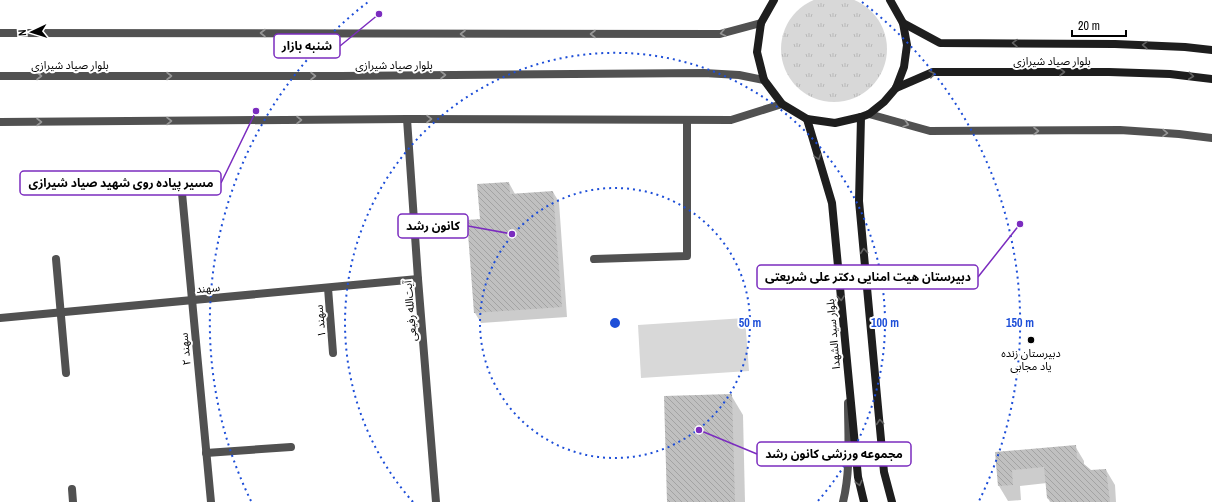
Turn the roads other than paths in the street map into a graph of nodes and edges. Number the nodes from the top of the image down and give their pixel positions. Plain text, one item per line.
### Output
1 (774, 0) edge
2 (893, 1) edge
3 (761, 23) junction
4 (903, 23) junction
5 (0, 33) edge
6 (1212, 50) edge
7 (0, 76) edge
8 (1212, 79) edge
9 (764, 80) junction
10 (896, 88) junction
11 (782, 104) junction
12 (865, 115) junction
13 (407, 119) junction
14 (807, 119) junction
15 (687, 120) junction
16 (0, 122) edge
17 (1212, 138) edge
18 (182, 193) dead end
19 (56, 259) dead end
20 (594, 259) dead end
21 (418, 279) junction
22 (328, 288) junction
23 (192, 300) junction
24 (61, 312) junction
25 (0, 318) edge
26 (333, 353) dead end
27 (66, 373) dead end
28 (849, 380) junction
29 (291, 447) dead end
30 (206, 453) junction
31 (72, 489) dead end
32 (73, 502) edge
33 (211, 502) edge
34 (436, 502) edge
35 (843, 502) edge
36 (864, 502) edge
37 (892, 502) edge

1 - 3 main road
2 - 4 main road
3 -> 5 street
3 - 9 main road
6 -> 4 main road, بلوار صیاد شیرازی
4 - 10 main road
7 -> 9 street, بلوار صیاد شیرازی
10 -> 8 main road, بلوار صیاد شیرازی
9 - 11 main road
10 - 12 main road
11 - 14 main road
11 - 15 street
12 - 14 main road
12 -> 17 street
37 -> 12 main road
13 -> 15 street
16 -> 13 street
13 - 21 street, آیت‌الله رفیعی
14 -> 28 main road, بلوار سید الشهدا
15 - 20 street
18 - 23 street, سهند ۲
19 - 24 street
21 - 22 street, سهند
21 - 34 street, آیت‌الله رفیعی
22 - 23 street, سهند
22 - 26 street, سهند ۱
23 - 24 street, سهند
23 - 30 street, سهند ۲
24 - 25 street, سهند
24 - 27 street
28 - 35 street
28 -> 36 main road, بلوار سید الشهدا
29 - 30 street
30 - 33 street, سهند ۲
31 - 32 street

